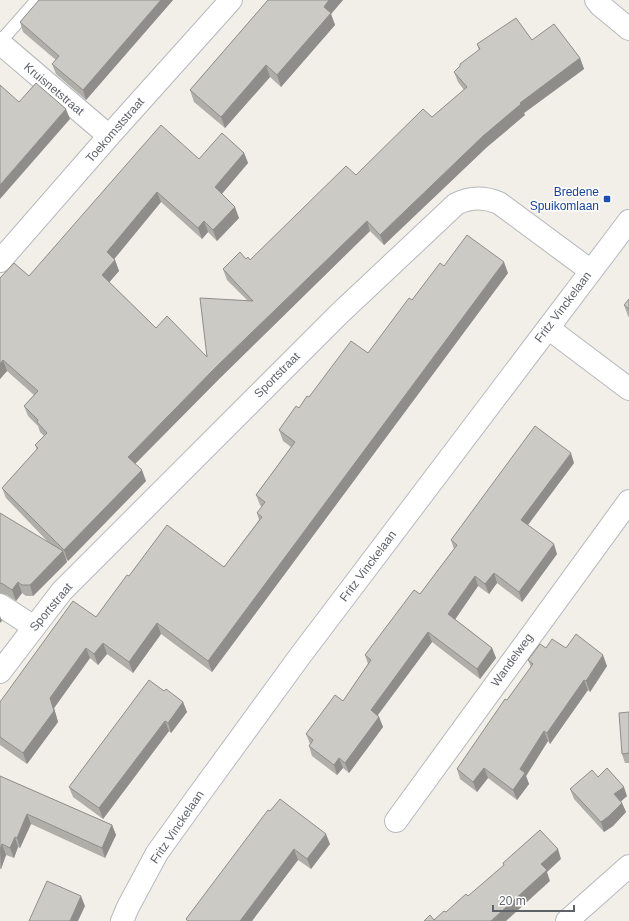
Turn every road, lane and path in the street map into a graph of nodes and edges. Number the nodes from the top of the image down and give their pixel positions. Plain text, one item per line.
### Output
1 (37, 0) edge
2 (596, 0) edge
3 (229, 1) edge
4 (629, 29) edge
5 (0, 42) edge
6 (109, 136) junction
7 (629, 221) edge
8 (0, 262) edge
9 (591, 271) junction
10 (548, 328) junction
11 (629, 389) edge
12 (629, 500) edge
13 (0, 605) edge
14 (34, 627) junction
15 (0, 672) edge
16 (396, 820) dead end
17 (628, 870) edge
18 (122, 921) edge
19 (567, 921) edge

1 - 5 lane
2 - 4 street
3 - 6 street, Toekomststraat
5 - 6 street, Kruisnetstraat
6 - 8 street, Toekomststraat
7 - 9 street, Fritz Vinckelaan
9 - 10 street, Fritz Vinckelaan
9 - 14 street, Sportstraat
10 - 11 street
10 - 18 street, Fritz Vinckelaan
12 - 16 street, Wandelweg
13 - 14 street
14 - 15 street, Sportstraat
17 - 19 street

